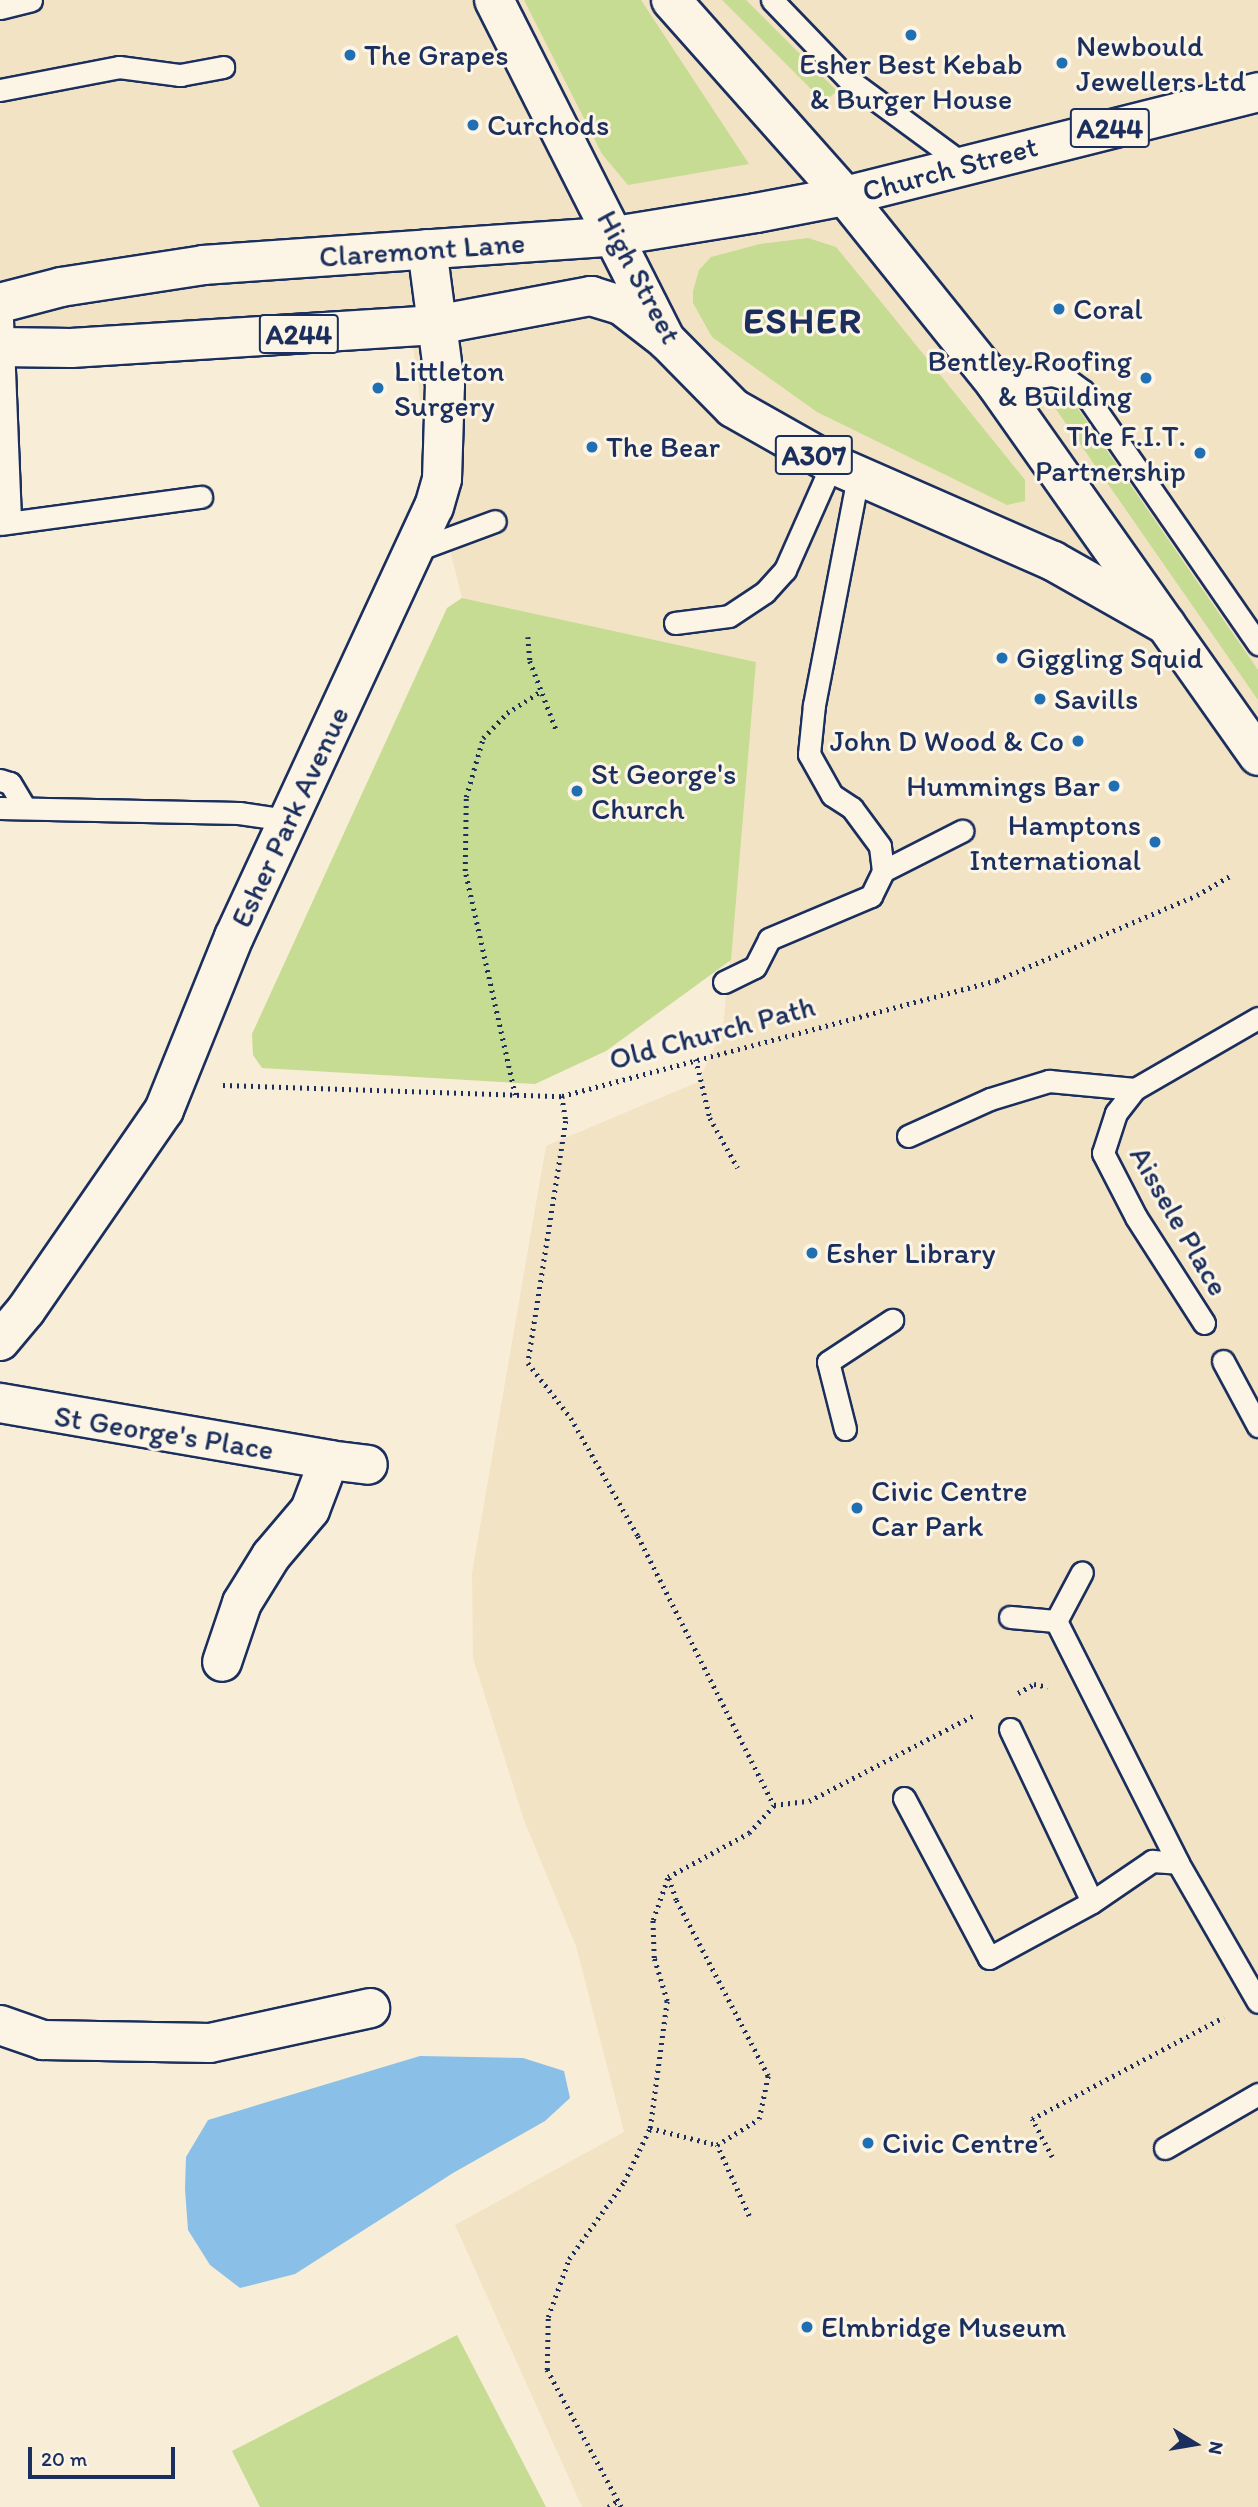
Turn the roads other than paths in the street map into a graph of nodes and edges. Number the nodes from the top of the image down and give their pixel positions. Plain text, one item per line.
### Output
1 (32, 0) edge
2 (494, 0) edge
3 (671, 0) edge
4 (772, 0) edge
5 (0, 8) edge
6 (223, 67) dead end
7 (0, 90) edge
8 (1258, 92) edge
9 (962, 163) junction
10 (845, 196) junction
11 (615, 236) junction
12 (427, 249) junction
13 (1, 298) edge
14 (436, 325) junction
15 (666, 340) junction
16 (2, 347) edge
17 (996, 384) junction
18 (845, 470) junction
19 (201, 497) dead end
20 (495, 521) dead end
21 (5, 523) edge
22 (414, 551) junction
23 (676, 623) dead end
24 (1166, 625) junction
25 (1258, 644) edge
26 (1258, 757) edge
27 (0, 780) edge
28 (0, 808) edge
29 (24, 808) junction
30 (287, 820) junction
31 (962, 831) dead end
32 (883, 871) junction
33 (724, 982) dead end
34 (1258, 1018) edge
35 (1135, 1090) junction
36 (908, 1136) dead end
37 (892, 1320) dead end
38 (1205, 1323) dead end
39 (0, 1341) edge
40 (1223, 1361) dead end
41 (0, 1403) edge
42 (1258, 1426) edge
43 (845, 1429) dead end
44 (329, 1460) junction
45 (368, 1465) dead end
46 (1082, 1572) dead end
47 (1010, 1617) dead end
48 (1056, 1621) junction
49 (222, 1662) dead end
50 (1010, 1730) dead end
51 (904, 1798) dead end
52 (1178, 1863) junction
53 (1092, 1902) junction
54 (1258, 2002) edge
55 (370, 2008) dead end
56 (0, 2025) edge
57 (1258, 2094) edge
58 (1165, 2148) dead end

1 - 5 lane
2 - 11 main road, High Street / A307
3 - 10 main road, High Street / A307
4 - 9 lane
6 - 7 lane
8 - 9 main road, Church Street / A244
9 - 10 main road, Church Street / A244
10 - 11 main road, Claremont Lane / A244
10 - 17 main road, High Street / A307
11 - 12 main road, Claremont Lane / A244
11 - 15 main road, High Street / A307
12 - 13 main road, Claremont Lane / A244
12 - 14 main road, Esher Park Avenue
13 - 16 lane
14 - 15 main road, A244
14 - 16 main road, A244
14 - 22 main road, Esher Park Avenue
15 - 18 main road, High Street / A307
16 - 21 lane
17 - 24 main road, High Street / A307
17 - 25 lane
18 - 23 lane
18 - 24 main road, High Street / A307
18 - 32 lane
19 - 21 lane
20 - 22 lane
22 - 30 main road, Esher Park Avenue
24 - 26 main road, High Street / A307
27 - 29 lane
28 - 29 lane
29 - 30 lane
30 - 39 main road, Esher Park Avenue
31 - 32 lane
32 - 33 lane
34 - 35 lane, Aissele Place
35 - 36 lane
35 - 38 lane, Aissele Place
37 - 43 lane
40 - 42 lane
41 - 44 main road, St George's Place
44 - 45 main road, St George's Place
44 - 49 main road
46 - 48 lane
47 - 48 lane
48 - 52 lane
50 - 53 lane
51 - 53 lane
52 - 53 lane
52 - 54 lane
55 - 56 main road
57 - 58 lane

